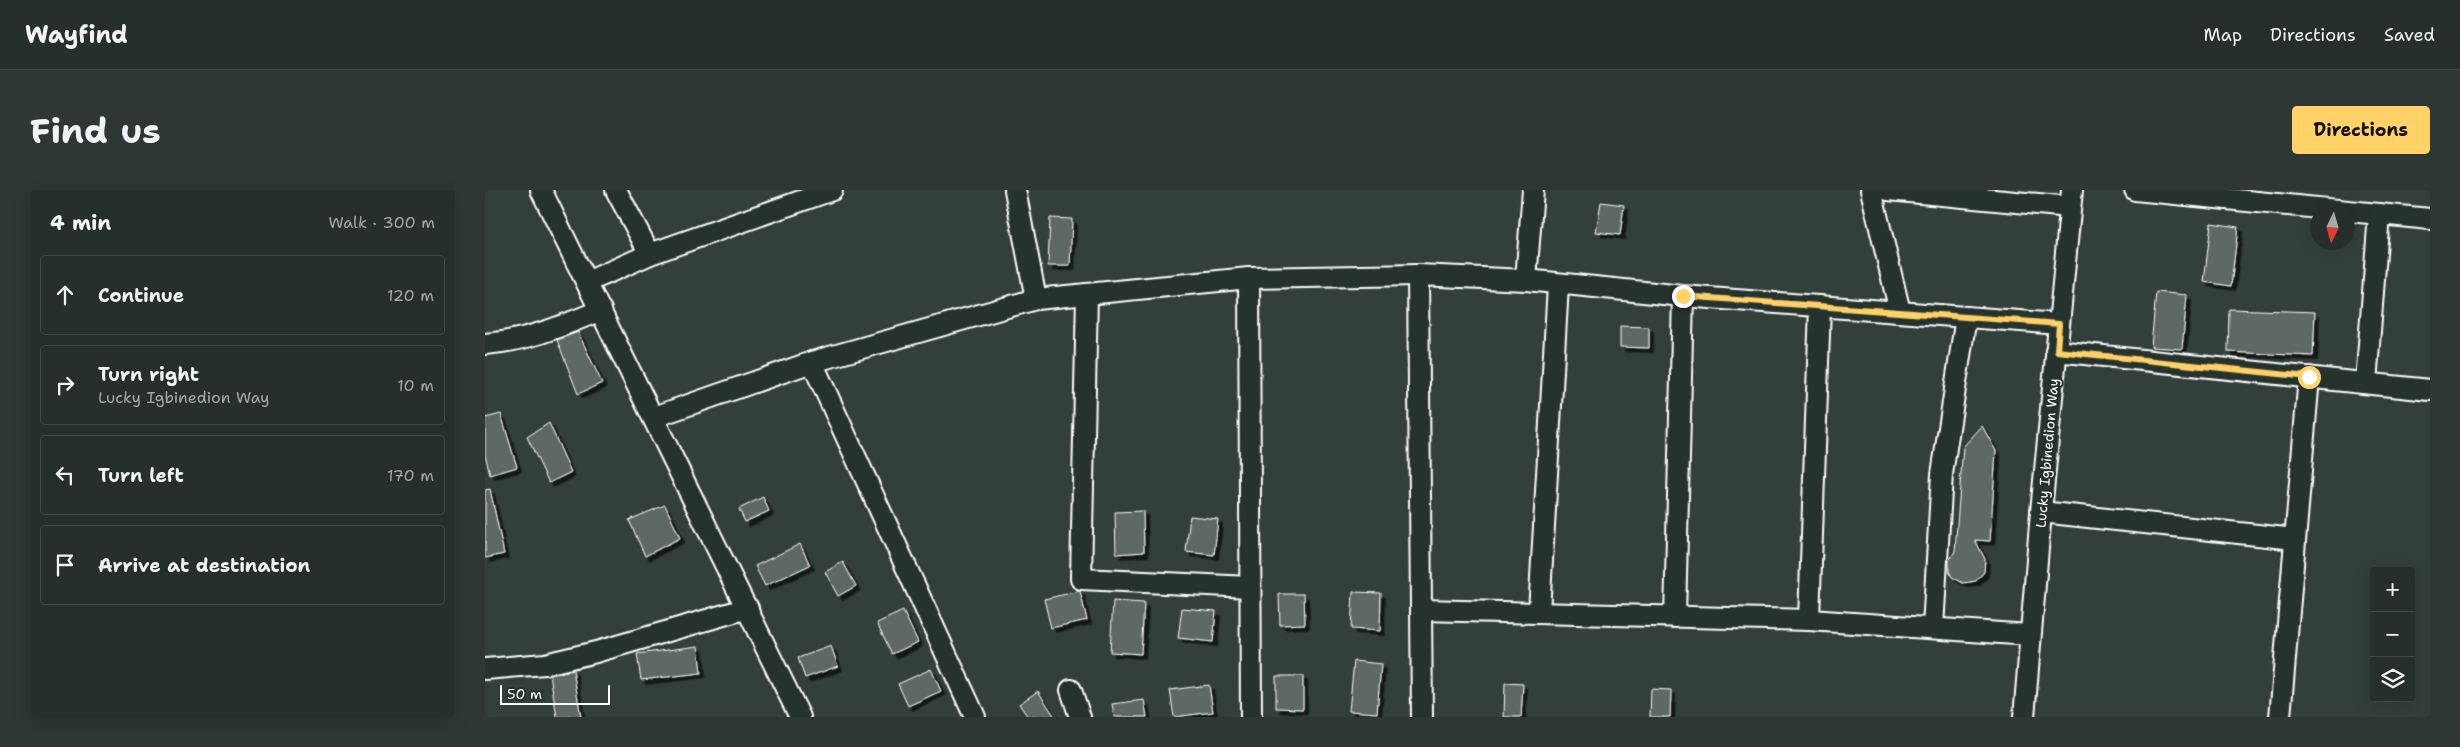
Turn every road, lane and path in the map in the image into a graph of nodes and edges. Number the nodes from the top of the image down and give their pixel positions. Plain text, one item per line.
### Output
1 (541, 190) edge
2 (616, 190) edge
3 (832, 190) edge
4 (1015, 190) edge
5 (1533, 190) edge
6 (1871, 190) edge
7 (1888, 190) edge
8 (1892, 190) edge
9 (2135, 190) edge
10 (776, 198) edge
11 (2071, 199) edge
12 (2379, 214) junction
13 (2430, 219) edge
14 (650, 254) junction
15 (1418, 275) junction
16 (1249, 278) junction
17 (1526, 280) junction
18 (587, 282) junction
19 (1558, 285) junction
20 (1087, 294) junction
21 (1683, 296) junction
22 (1037, 299) junction
23 (1820, 306) junction
24 (601, 310) junction
25 (1900, 312) junction
26 (1966, 317) junction
27 (2059, 324) junction
28 (485, 344) edge
29 (2057, 351) junction
30 (812, 362) junction
31 (2309, 377) junction
32 (2366, 383) junction
33 (2430, 390) edge
34 (654, 417) junction
35 (2041, 512) junction
36 (2295, 539) junction
37 (1250, 587) junction
38 (748, 608) junction
39 (1421, 610) junction
40 (1539, 612) junction
41 (1675, 617) junction
42 (1809, 620) junction
43 (1933, 628) junction
44 (2030, 635) junction
45 (485, 669) edge
46 (1071, 690) dead end
47 (800, 717) edge
48 (975, 717) edge
49 (1080, 717) edge
50 (1251, 717) edge
51 (1422, 717) edge
52 (2024, 717) edge
53 (2280, 717) edge

1 - 18 street
2 - 14 street
3 - 10 street
4 - 22 street
5 - 17 street
6 - 25 street
7 - 8 street
8 - 11 street
9 - 12 street
10 - 14 street
11 - 27 street, Lucky Igbinedion Way
12 - 13 street
12 - 32 street
14 - 18 street
15 - 16 street
15 - 17 street
15 - 39 street
16 - 20 street
16 - 37 street
17 - 19 street
18 - 24 street
19 - 21 street
19 - 40 street
20 - 22 street
20 - 37 street
21 - 23 street
21 - 41 street
22 - 30 street
23 - 25 street
23 - 42 street
24 - 28 street
24 - 34 street
25 - 26 street
26 - 27 street
26 - 43 street
27 - 29 street, Lucky Igbinedion Way
29 - 31 street
29 - 35 street, Lucky Igbinedion Way
30 - 34 street
30 - 48 street
31 - 32 street
31 - 36 street
32 - 33 street
34 - 38 street
35 - 36 street
35 - 44 street, Lucky Igbinedion Way
36 - 53 street
37 - 50 street
38 - 45 street
38 - 47 street
39 - 40 street
39 - 51 street
40 - 41 street
41 - 42 street
42 - 43 street
43 - 44 street
44 - 52 street, Lucky Igbinedion Way
46 - 49 street

